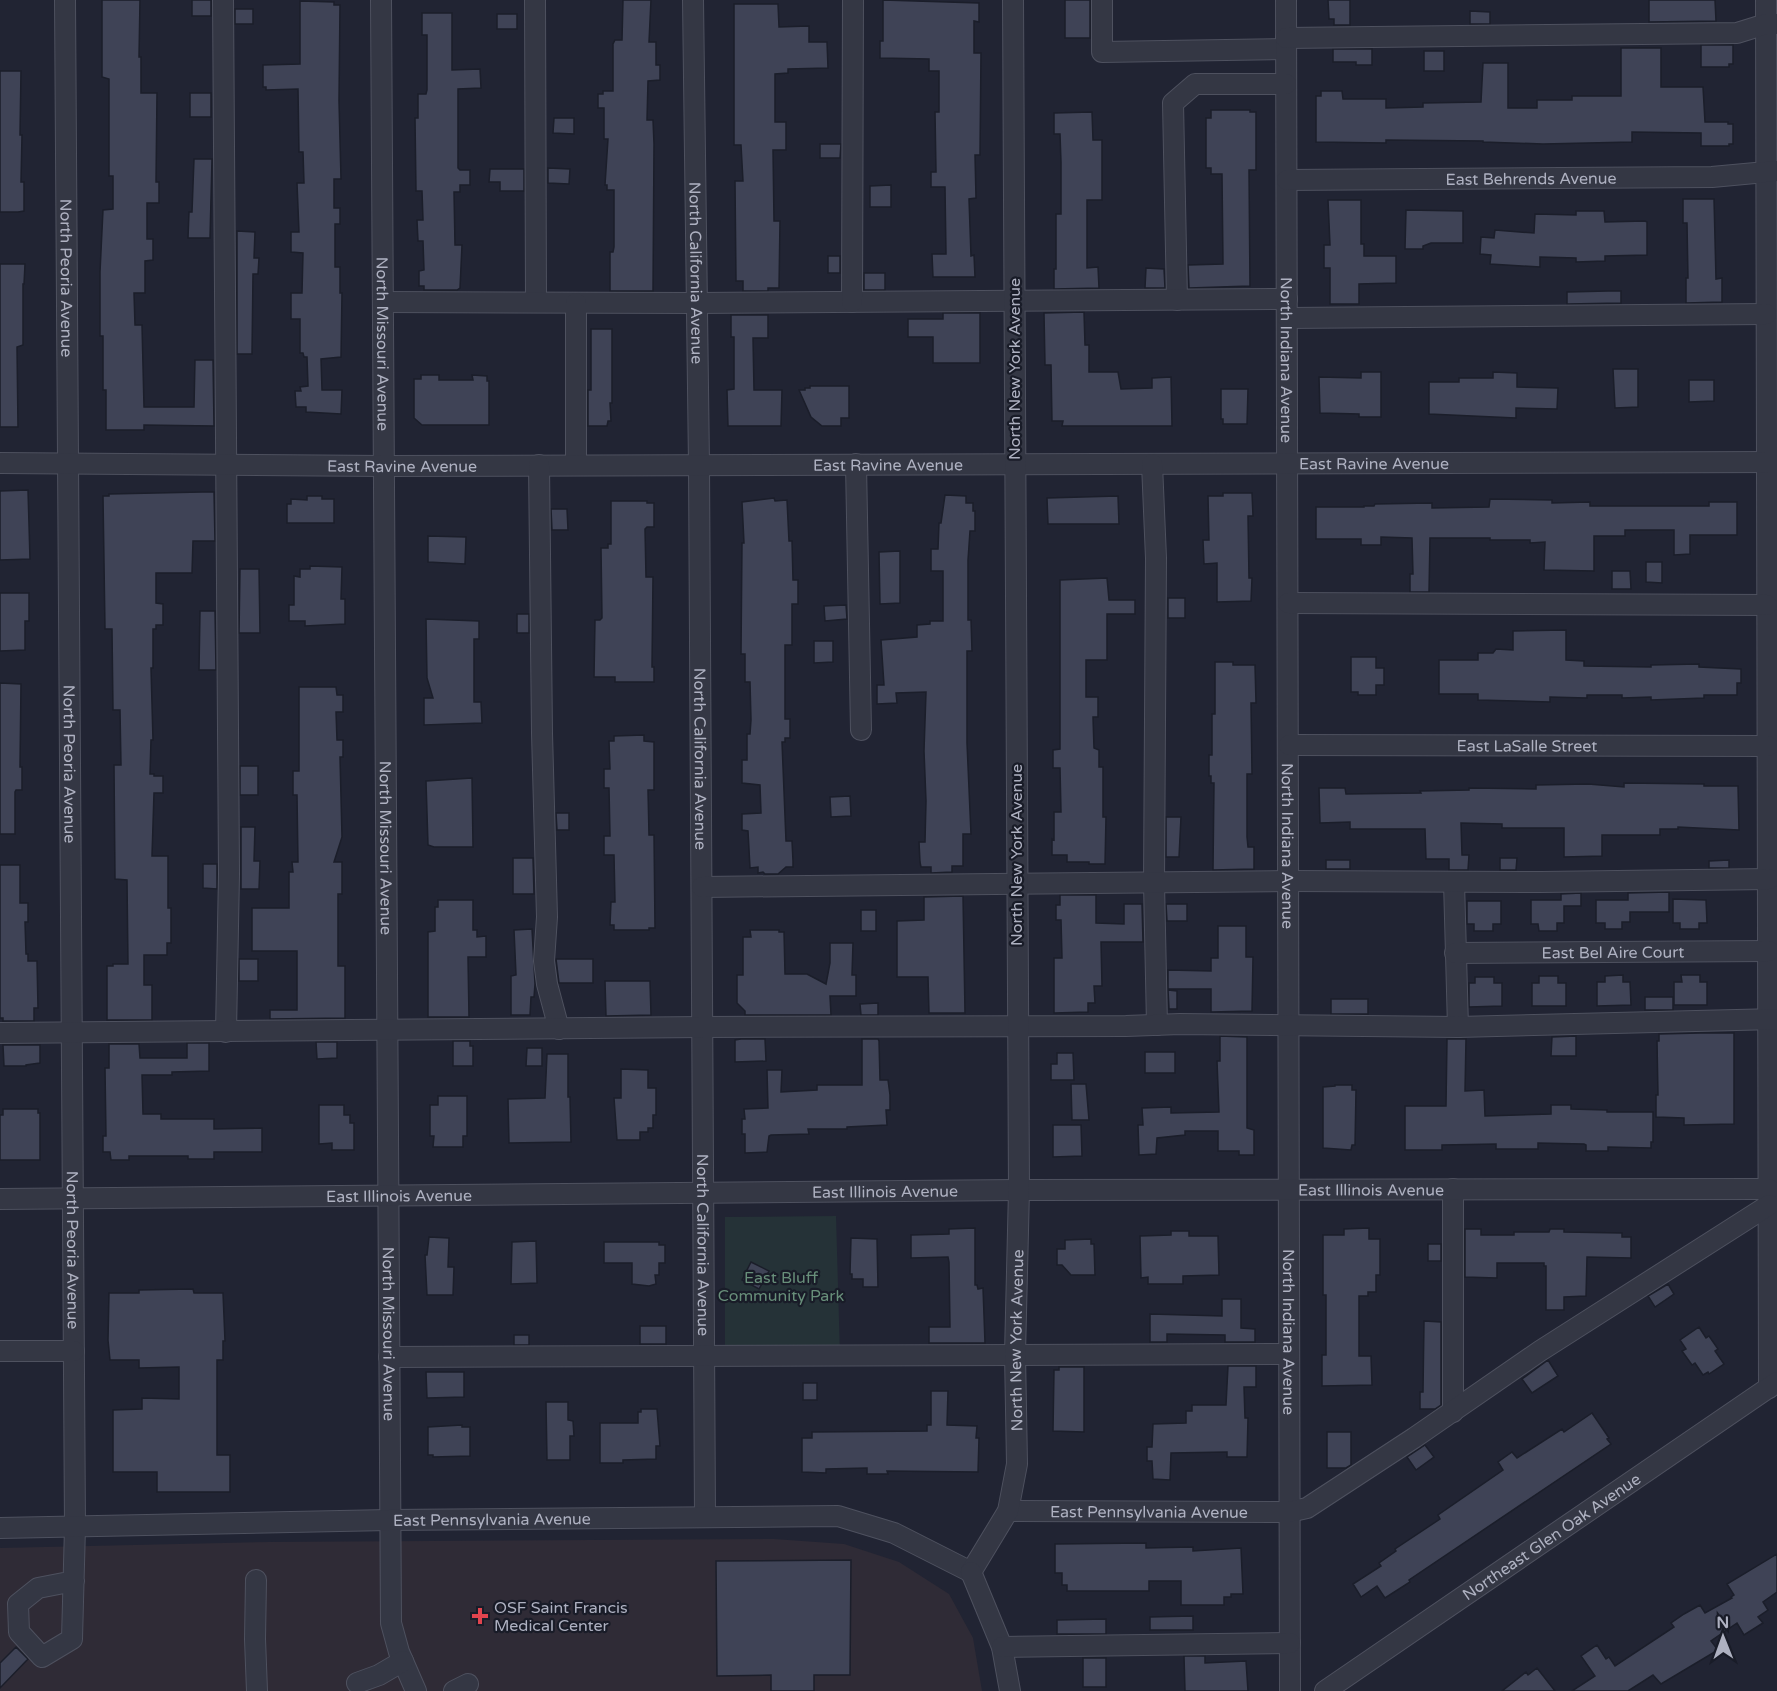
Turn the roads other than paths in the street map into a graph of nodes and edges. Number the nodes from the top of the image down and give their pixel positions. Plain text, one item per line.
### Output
1 (65, 0) edge
2 (223, 0) edge
3 (381, 0) edge
4 (535, 0) edge
5 (693, 0) edge
6 (853, 0) edge
7 (1013, 0) edge
8 (1102, 0) edge
9 (1286, 0) edge
10 (1766, 0) edge
11 (1771, 24) edge
12 (1286, 43) junction
13 (1286, 84) junction
14 (1771, 171) edge
15 (1287, 180) junction
16 (1772, 290) edge
17 (1177, 300) junction
18 (1014, 301) junction
19 (383, 302) junction
20 (536, 302) junction
21 (852, 302) junction
22 (576, 303) junction
23 (697, 303) junction
24 (1287, 309) junction
25 (1766, 314) junction
26 (1772, 462) edge
27 (0, 463) edge
28 (1288, 463) junction
29 (69, 464) junction
30 (856, 464) junction
31 (1014, 464) junction
32 (1152, 464) junction
33 (225, 465) junction
34 (539, 465) junction
35 (576, 465) junction
36 (699, 465) junction
37 (384, 466) junction
38 (1288, 603) junction
39 (1767, 605) junction
40 (861, 730) dead end
41 (1289, 745) junction
42 (1768, 746) junction
43 (1768, 879) junction
44 (1288, 881) junction
45 (1154, 882) junction
46 (1454, 882) junction
47 (1017, 884) junction
48 (702, 887) junction
49 (1769, 951) junction
50 (1455, 953) junction
51 (1773, 1019) edge
52 (1158, 1025) junction
53 (1289, 1025) junction
54 (703, 1027) junction
55 (1018, 1027) junction
56 (1458, 1027) junction
57 (560, 1029) junction
58 (388, 1030) junction
59 (226, 1032) junction
60 (0, 1033) edge
61 (72, 1033) junction
62 (1290, 1189) junction
63 (1453, 1189) junction
64 (1019, 1190) junction
65 (704, 1194) junction
66 (389, 1197) junction
67 (1769, 1197) junction
68 (72, 1198) junction
69 (0, 1199) edge
70 (1769, 1258) junction
71 (1777, 1315) edge
72 (0, 1351) edge
73 (74, 1351) junction
74 (1015, 1354) junction
75 (1289, 1354) junction
76 (389, 1356) junction
77 (704, 1356) junction
78 (1773, 1385) edge
79 (1453, 1412) junction
80 (1008, 1511) junction
81 (1289, 1512) junction
82 (705, 1517) junction
83 (389, 1520) junction
84 (75, 1527) junction
85 (0, 1528) edge
86 (971, 1572) junction
87 (256, 1580) dead end
88 (74, 1581) dead end
89 (1290, 1642) junction
90 (1002, 1647) junction
91 (403, 1662) junction
92 (357, 1683) dead end
93 (257, 1691) edge
94 (416, 1691) edge
95 (1010, 1691) edge
96 (1290, 1691) edge
97 (1325, 1691) edge

1 - 29 street, North Peoria Avenue
2 - 33 street
3 - 19 street, North Missouri Avenue
4 - 20 street
5 - 23 street, North California Avenue
6 - 21 street
7 - 18 street, North New York Avenue
8 - 12 street
9 - 12 street, North Indiana Avenue
10 - 11 street
11 - 12 street
11 - 14 street
12 - 13 street, North Indiana Avenue
13 - 15 street, North Indiana Avenue
13 - 17 street
14 - 15 street, East Behrends Avenue
14 - 16 street
15 - 24 street, North Indiana Avenue
16 - 25 street
17 - 18 street
17 - 24 street
18 - 21 street
18 - 31 street, North New York Avenue
19 - 20 street
19 - 37 street, North Missouri Avenue
20 - 22 street
21 - 23 street
22 - 23 street
22 - 35 street
23 - 36 street, North California Avenue
24 - 25 street
24 - 28 street, North Indiana Avenue
25 - 26 street
26 - 28 street, East Ravine Avenue
26 - 39 street
27 - 29 street, East Ravine Avenue
28 - 32 street, East Ravine Avenue
28 - 38 street, North Indiana Avenue
29 - 33 street, East Ravine Avenue
29 - 61 street, North Peoria Avenue
30 - 31 street, East Ravine Avenue
30 - 36 street, East Ravine Avenue
30 - 40 street
31 - 32 street, East Ravine Avenue
31 - 47 street, North New York Avenue
32 - 45 street
33 - 37 street, East Ravine Avenue
33 - 59 street
34 - 35 street, East Ravine Avenue
34 - 37 street, East Ravine Avenue
34 - 57 street
35 - 36 street, East Ravine Avenue
36 - 48 street, North California Avenue
37 - 58 street, North Missouri Avenue
38 - 39 street
38 - 41 street, North Indiana Avenue
39 - 42 street
41 - 42 street, East LaSalle Street
41 - 44 street, North Indiana Avenue
42 - 43 street
43 - 46 street
43 - 49 street
44 - 45 street
44 - 46 street
44 - 53 street, North Indiana Avenue
45 - 47 street
45 - 52 street
46 - 50 street
47 - 48 street
47 - 55 street, North New York Avenue
48 - 54 street, North California Avenue
49 - 50 street, East Bel Aire Court
49 - 51 street
50 - 56 street
51 - 56 street
51 - 67 street
52 - 53 street
52 - 55 street
53 - 56 street
53 - 62 street, North Indiana Avenue
54 - 55 street
54 - 57 street
54 - 65 street, North California Avenue
55 - 64 street, North New York Avenue
57 - 58 street
58 - 59 street
58 - 66 street, North Missouri Avenue
59 - 61 street
60 - 61 street
61 - 68 street, North Peoria Avenue
62 - 63 street, East Illinois Avenue
62 - 64 street, East Illinois Avenue
62 - 75 street, North Indiana Avenue
63 - 67 street, East Illinois Avenue
63 - 79 street
64 - 65 street, East Illinois Avenue
64 - 74 street, North New York Avenue
65 - 66 street, East Illinois Avenue
65 - 77 street, North California Avenue
66 - 68 street, East Illinois Avenue
66 - 76 street, North Missouri Avenue
67 - 70 street
67 - 79 street
68 - 69 street, East Illinois Avenue
68 - 73 street, North Peoria Avenue
70 - 71 street
70 - 78 street
72 - 73 street
73 - 84 street, North Peoria Avenue
74 - 75 street
74 - 77 street
74 - 80 street, North New York Avenue
75 - 81 street, North Indiana Avenue
76 - 77 street
76 - 83 street, North Missouri Avenue
77 - 82 street, North California Avenue
78 - 97 street, Northeast Glen Oak Avenue
79 - 81 street
80 - 81 street, East Pennsylvania Avenue
80 - 86 street, North New York Avenue
81 - 89 street, North Indiana Avenue
82 - 83 street, East Pennsylvania Avenue
82 - 86 street, East Pennsylvania Avenue
83 - 84 street, East Pennsylvania Avenue
83 - 91 street, North Missouri Avenue
84 - 85 street, East Pennsylvania Avenue
84 - 88 street, North Peoria Avenue
86 - 90 street
87 - 93 street
89 - 90 street
89 - 96 street, North Indiana Avenue
90 - 95 street
91 - 92 street
91 - 94 street, North Missouri Avenue

